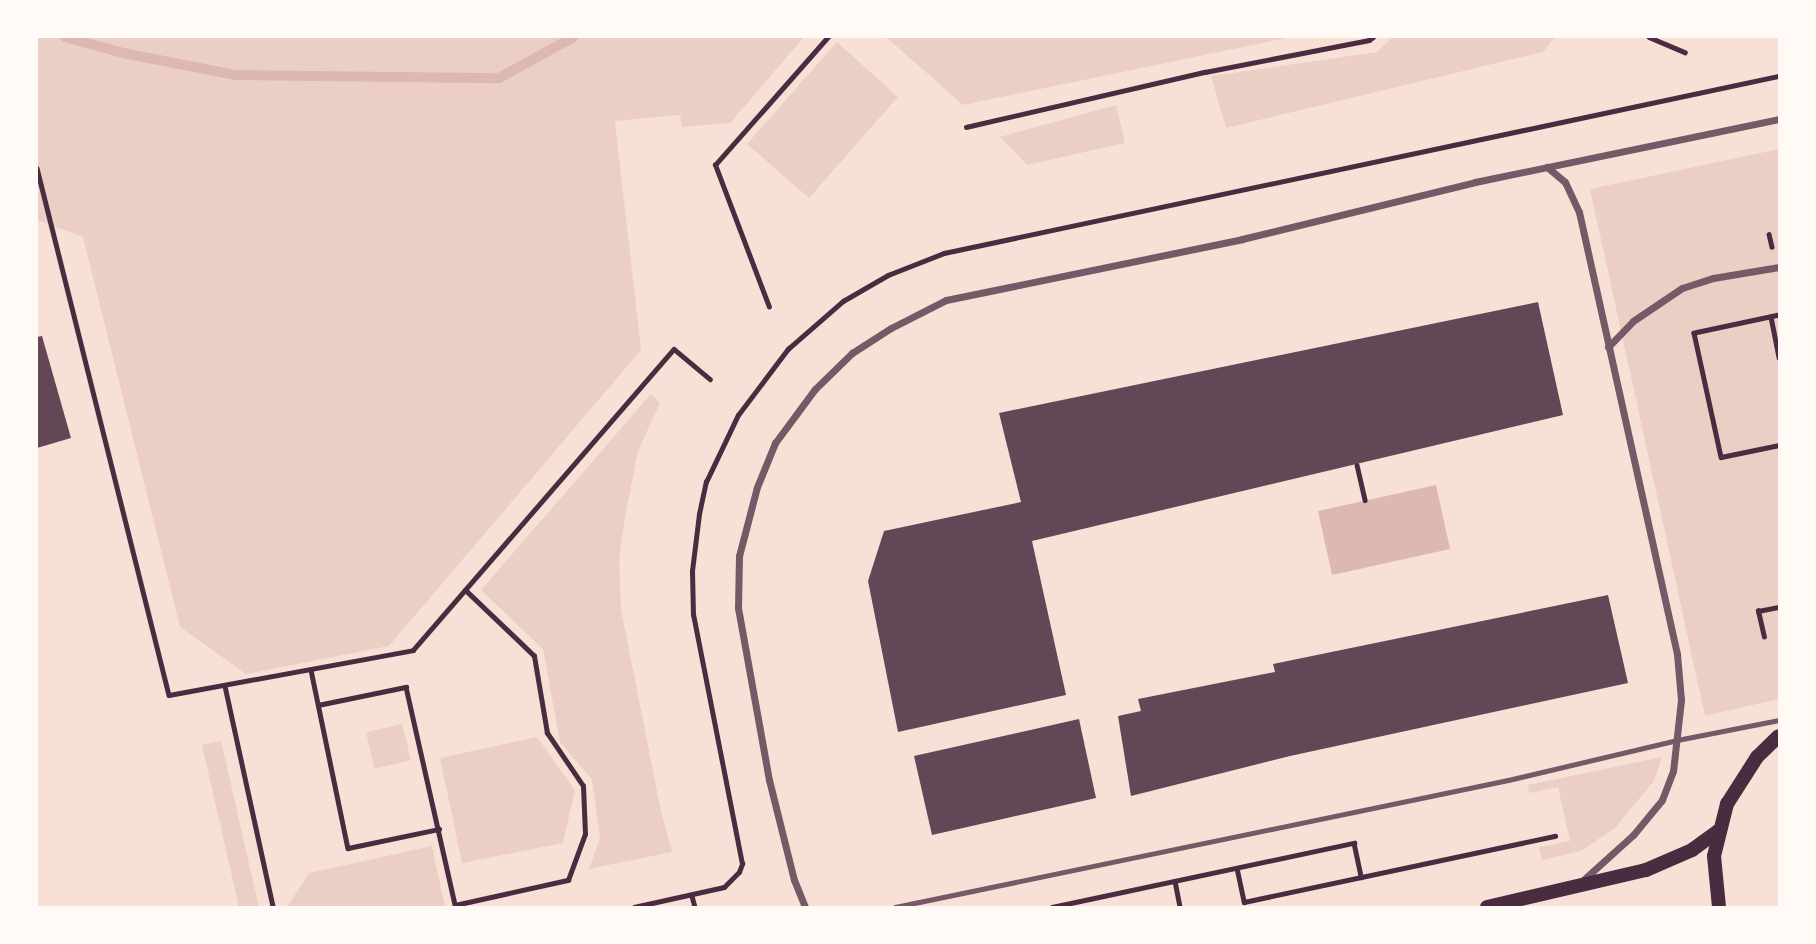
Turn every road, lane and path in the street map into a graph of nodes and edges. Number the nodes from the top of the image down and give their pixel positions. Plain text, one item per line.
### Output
1 (828, 37) edge
2 (1373, 37) edge
3 (1649, 37) edge
4 (1685, 52) dead end
5 (1779, 76) edge
6 (1779, 119) edge
7 (966, 127) dead end
8 (1547, 167) junction
9 (37, 168) edge
10 (37, 195) edge
11 (44, 198) junction
12 (944, 253) dead end
13 (1779, 267) edge
14 (769, 307) dead end
15 (1779, 315) edge
16 (1771, 317) junction
17 (1608, 347) junction
18 (1779, 358) edge
19 (710, 379) dead end
20 (1779, 445) edge
21 (1357, 465) dead end
22 (1365, 500) dead end
23 (465, 590) junction
24 (1779, 607) edge
25 (1764, 637) dead end
26 (311, 670) junction
27 (225, 686) junction
28 (318, 705) junction
29 (1779, 720) edge
30 (1779, 736) edge
31 (1677, 740) junction
32 (439, 829) junction
33 (1718, 831) junction
34 (1555, 836) dead end
35 (737, 838) dead end
36 (1237, 868) junction
37 (1361, 877) junction
38 (1175, 881) junction
39 (1572, 889) junction
40 (692, 896) junction
41 (273, 907) edge
42 (634, 907) edge
43 (695, 907) edge
44 (805, 907) edge
45 (895, 907) edge
46 (1052, 907) edge
47 (1180, 907) edge
48 (1487, 907) edge
49 (1719, 907) edge

1 - 14 path
2 - 7 path
3 - 4 path
5 - 12 path
6 - 8 street
8 - 17 street
8 - 44 street
9 - 11 path
10 - 11 path
11 - 27 path
13 - 17 street
15 - 16 path
16 - 18 path
16 - 20 path
17 - 31 street
19 - 23 path
21 - 22 path
23 - 26 path
23 - 32 path
24 - 25 path
26 - 27 path
26 - 28 path
27 - 41 path
28 - 32 path
28 - 32 path
29 - 31 lane
30 - 33 main road
31 - 39 street
31 - 45 lane
33 - 39 main road
33 - 49 main road
34 - 37 path
35 - 40 path
36 - 37 path
36 - 37 path
36 - 38 path
38 - 46 path
38 - 47 path
39 - 48 main road
40 - 42 path
40 - 43 path

